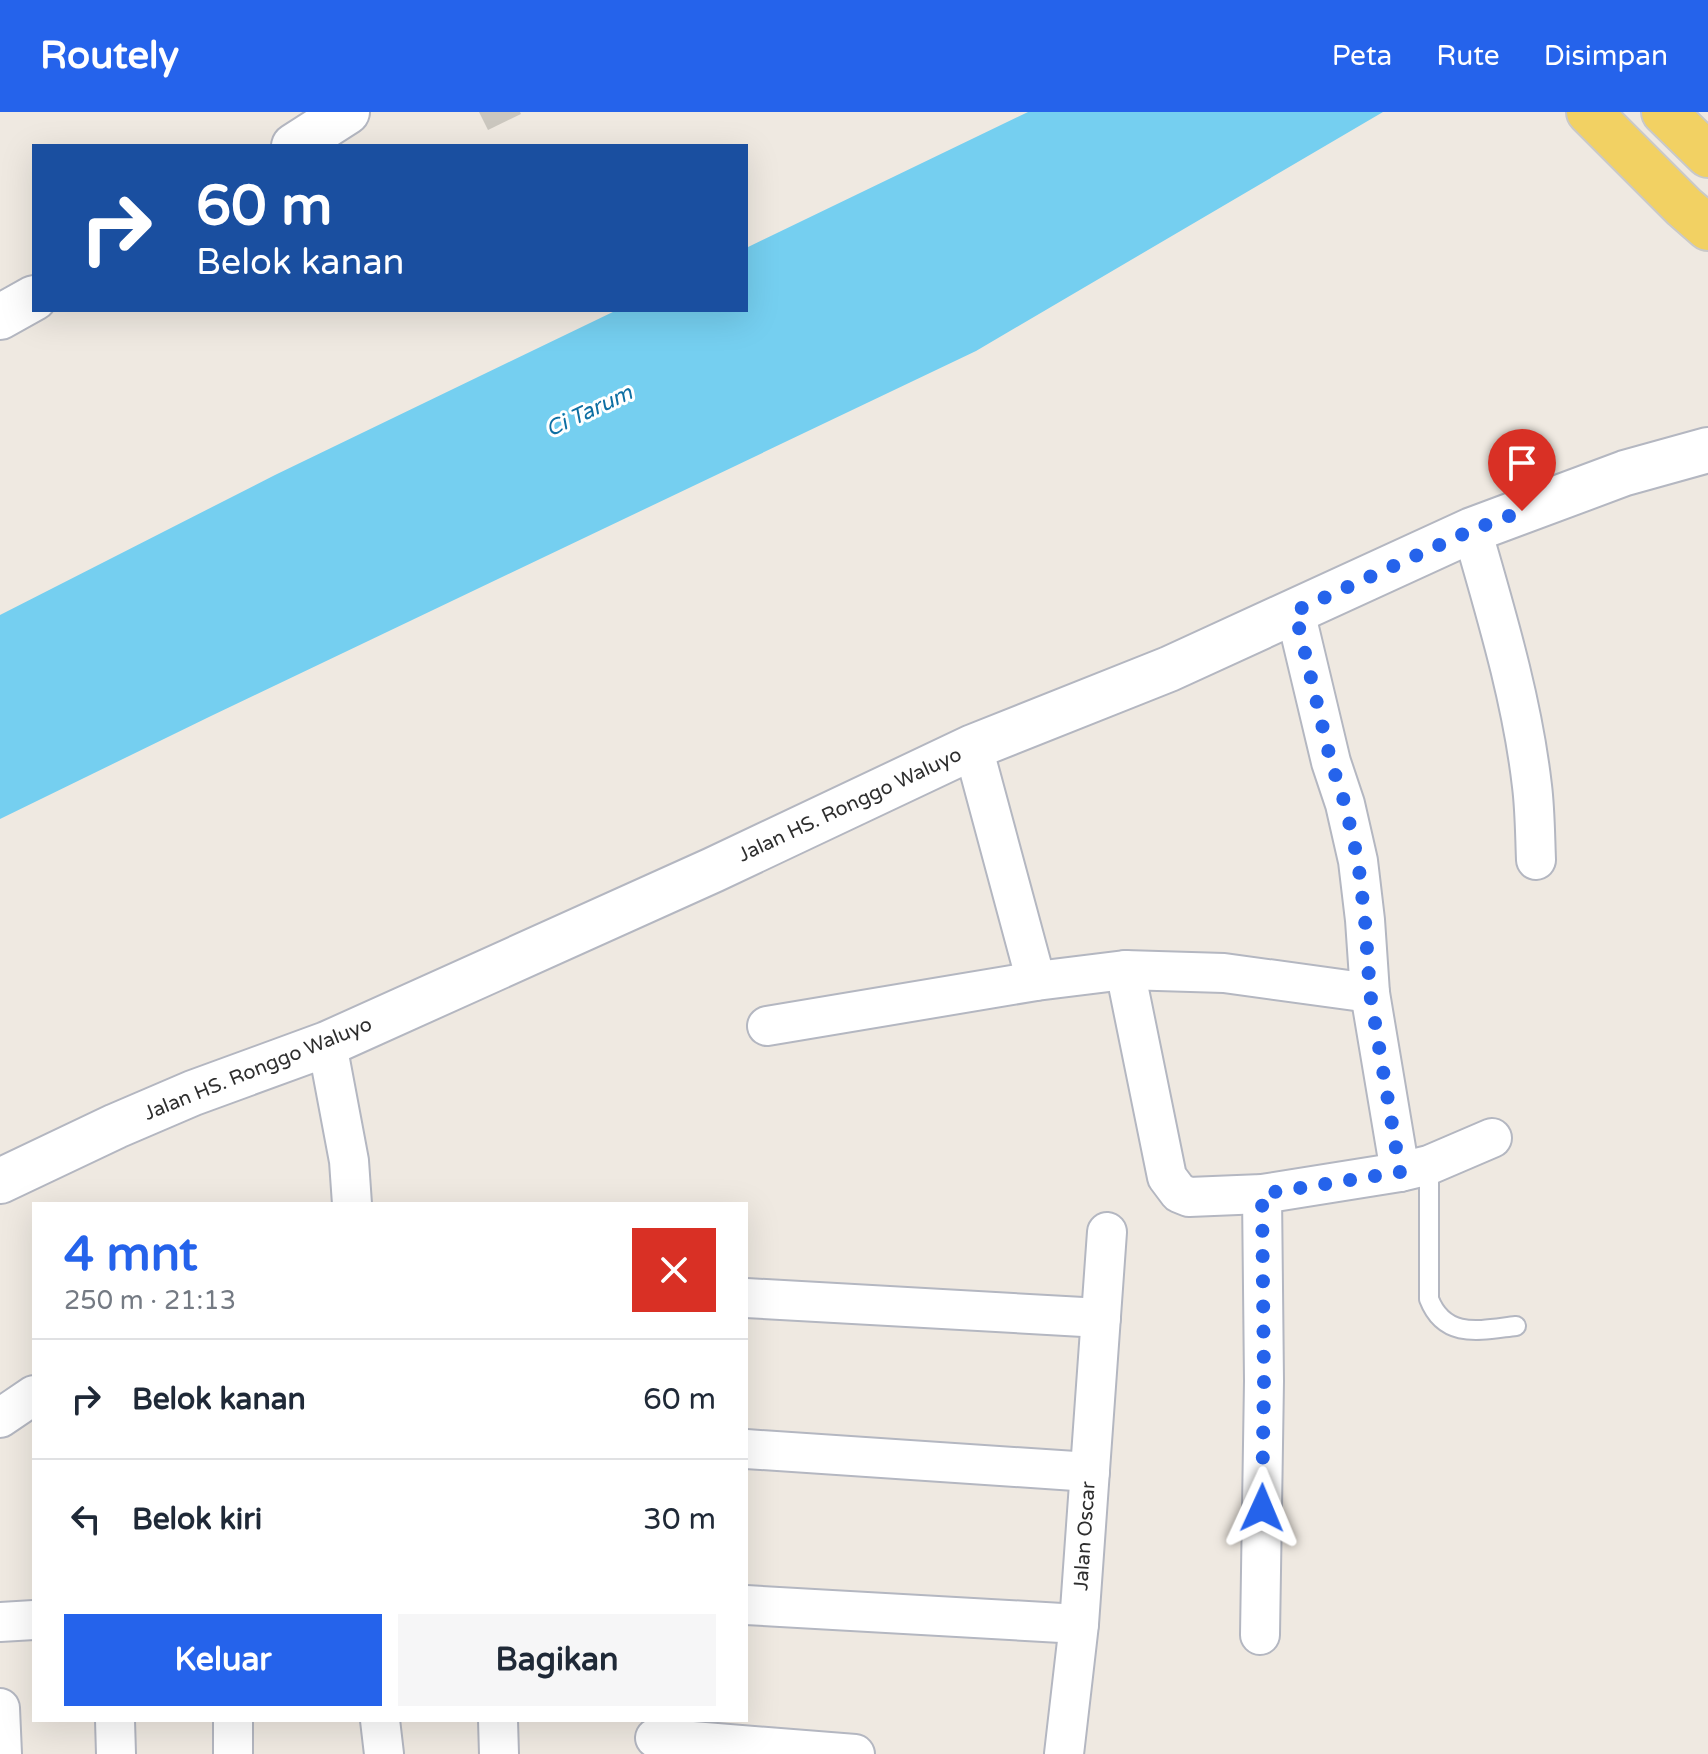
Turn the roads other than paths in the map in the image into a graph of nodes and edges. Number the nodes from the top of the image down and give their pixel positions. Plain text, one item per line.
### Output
1 (347, 112) edge
2 (1589, 112) edge
3 (1664, 112) edge
4 (297, 144) edge
5 (1708, 155) edge
6 (1696, 217) edge
7 (32, 299) edge
8 (0, 317) edge
9 (1708, 450) edge
10 (1472, 530) junction
11 (1295, 611) junction
12 (973, 747) junction
13 (1536, 860) dead end
14 (1125, 970) junction
15 (1036, 981) junction
16 (1370, 993) junction
17 (767, 1026) dead end
18 (327, 1044) junction
19 (1492, 1138) dead end
20 (1415, 1168) junction
21 (0, 1181) edge
22 (1262, 1194) junction
23 (352, 1202) edge
24 (1107, 1232) dead end
25 (748, 1298) edge
26 (1101, 1318) junction
27 (1516, 1326) dead end
28 (32, 1396) edge
29 (0, 1418) edge
30 (748, 1449) edge
31 (1090, 1472) junction
32 (748, 1605) edge
33 (32, 1620) edge
34 (0, 1622) edge
35 (1079, 1624) junction
36 (1260, 1635) dead end
37 (0, 1708) edge
38 (115, 1722) edge
39 (233, 1722) edge
40 (380, 1722) edge
41 (498, 1722) edge
42 (655, 1737) edge
43 (2, 1754) edge
44 (116, 1754) edge
45 (233, 1754) edge
46 (384, 1754) edge
47 (499, 1754) edge
48 (855, 1754) edge
49 (1064, 1754) edge

1 - 4 street
2 - 6 main road
3 - 5 main road
7 - 8 street
9 - 10 street, Jalan HS. Ronggo Waluyo
10 - 11 street, Jalan HS. Ronggo Waluyo
10 - 13 street
11 - 12 street, Jalan HS. Ronggo Waluyo
11 - 16 street
12 - 15 street
12 - 18 street, Jalan HS. Ronggo Waluyo
14 - 15 street
14 - 16 street
14 - 22 street
15 - 17 street
16 - 20 street
18 - 21 street, Jalan HS. Ronggo Waluyo
18 - 23 street
19 - 20 street
20 - 22 street
20 - 27 lane
22 - 36 street
24 - 26 street, Jalan Oscar
25 - 26 street
26 - 31 street, Jalan Oscar
28 - 29 street
30 - 31 street
31 - 35 street, Jalan Oscar
32 - 35 street
33 - 34 street
35 - 49 street, Jalan Oscar
37 - 43 street
38 - 44 street
39 - 45 street
40 - 46 street
41 - 47 street
42 - 48 street

